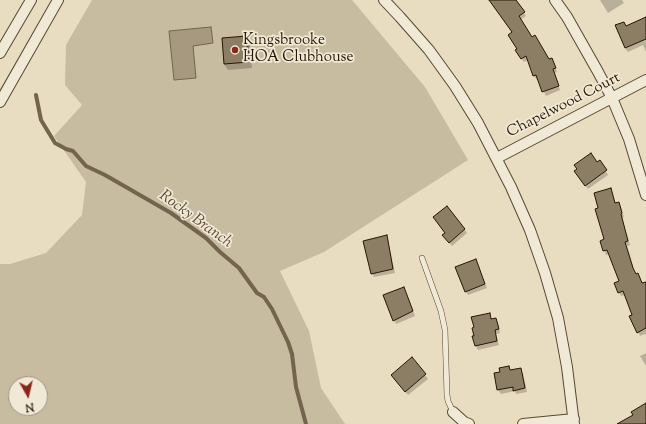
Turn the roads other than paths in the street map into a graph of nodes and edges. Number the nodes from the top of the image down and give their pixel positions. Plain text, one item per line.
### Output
1 (31, 0) edge
2 (58, 0) edge
3 (384, 0) edge
4 (555, 0) edge
5 (0, 54) edge
6 (646, 80) edge
7 (612, 98) junction
8 (0, 102) edge
9 (497, 158) junction
10 (646, 195) edge
11 (422, 258) dead end
12 (453, 412) joint
13 (574, 422) edge
14 (469, 424) edge
15 (523, 424) edge

1 - 5 street
2 - 8 street
3 - 9 street
4 - 7 street
6 - 7 street, Chapelwood Court
7 - 9 street, Chapelwood Court
7 - 10 street
9 - 13 street
11 - 12 lane
12 - 14 street
13 - 15 street

